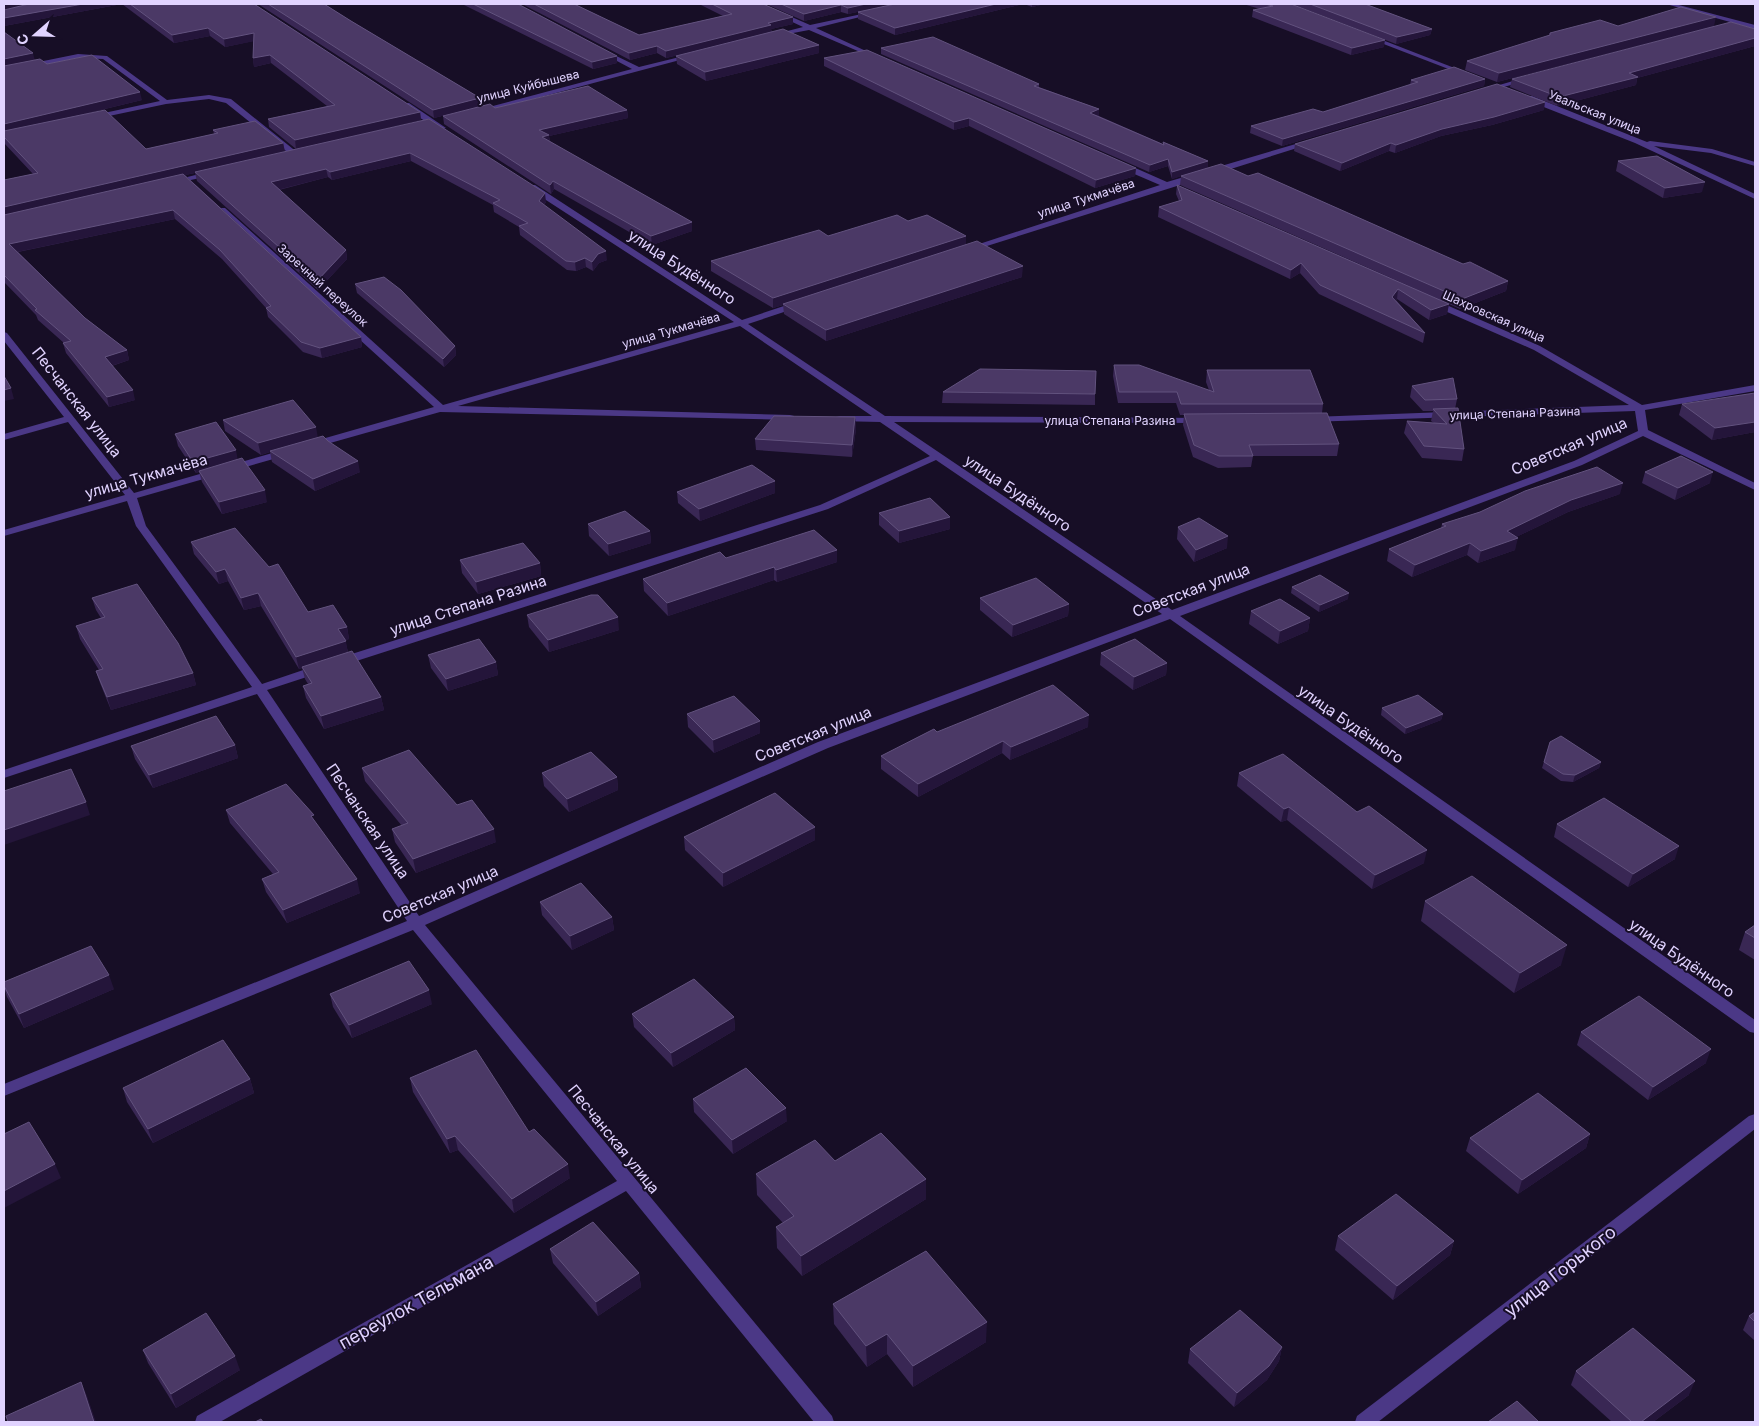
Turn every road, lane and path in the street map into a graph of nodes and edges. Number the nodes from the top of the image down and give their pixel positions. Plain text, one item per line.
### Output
1 (757, 4) edge
2 (1669, 4) edge
3 (882, 10) edge
4 (1740, 23) junction
5 (808, 27) junction
6 (1755, 27) edge
7 (1721, 28) edge
8 (1363, 35) edge
9 (770, 37) edge
10 (597, 48) edge
11 (704, 53) edge
12 (888, 63) edge
13 (639, 70) junction
14 (4, 71) edge
15 (1472, 76) edge
16 (1538, 76) edge
17 (1481, 80) edge
18 (1499, 86) junction
19 (1508, 90) edge
20 (1480, 92) edge
21 (1517, 94) edge
22 (400, 101) edge
23 (166, 102) junction
24 (470, 113) edge
25 (80, 121) edge
26 (449, 133) edge
27 (1318, 140) edge
28 (1638, 141) junction
29 (304, 151) edge
30 (294, 153) junction
31 (285, 156) edge
32 (1113, 162) edge
33 (1755, 164) edge
34 (217, 172) edge
35 (524, 182) edge
36 (1167, 185) junction
37 (159, 186) edge
38 (1176, 189) edge
39 (1755, 197) edge
40 (217, 205) edge
41 (962, 252) edge
42 (1420, 296) edge
43 (804, 302) edge
44 (741, 323) junction
45 (4, 335) edge
46 (1755, 388) edge
47 (1640, 408) junction
48 (442, 409) junction
49 (804, 418) edge
50 (68, 419) junction
51 (834, 419) edge
52 (883, 420) junction
53 (1206, 420) edge
54 (1304, 420) edge
55 (1643, 432) junction
56 (4, 437) edge
57 (937, 456) junction
58 (1755, 487) edge
59 (130, 495) junction
60 (4, 533) edge
61 (1170, 614) junction
62 (259, 688) junction
63 (4, 774) edge
64 (416, 923) junction
65 (1755, 1028) edge
66 (4, 1090) edge
67 (1755, 1120) edge
68 (628, 1182) junction
69 (204, 1422) edge
70 (825, 1422) edge
71 (1364, 1422) edge

1 - 5 street
2 - 4 street
3 - 5 street
4 - 6 street
4 - 7 street
5 - 9 street
5 - 12 street
8 - 15 street
10 - 13 street
11 - 13 street, улица Куйбышева
13 - 24 street, улица Куйбышева
14 - 23 street
16 - 18 street
17 - 18 street
18 - 19 street
18 - 20 street
21 - 28 street, Увальская улица
22 - 26 street
23 - 25 street
23 - 30 street
27 - 36 street, улица Тукмачёва
28 - 33 street
28 - 39 street, Увальская улица
29 - 30 street
30 - 31 street
32 - 36 street
34 - 37 street
35 - 44 street, улица Будённого
36 - 38 street
36 - 41 street, улица Тукмачёва
40 - 48 street, Заречный переулок
42 - 47 street, Шахровская улица
43 - 44 street, улица Тукмачёва
44 - 48 street, улица Тукмачёва
44 - 52 street, улица Будённого
45 - 50 street, Песчанская улица
46 - 47 street, улица Степана Разина
47 - 54 street, улица Степана Разина
47 - 55 street
48 - 49 street, улица Тукмачёва
48 - 59 street, улица Тукмачёва
50 - 56 street
50 - 59 street, Песчанская улица
51 - 52 street
52 - 53 street, улица Степана Разина
52 - 57 street, улица Будённого
55 - 58 street
55 - 61 street, Советская улица
57 - 61 street, улица Будённого
57 - 62 street, улица Степана Разина
59 - 60 street, улица Тукмачёва
59 - 62 street, Песчанская улица
61 - 64 street, Советская улица
61 - 65 street, улица Будённого
62 - 63 street, улица Степана Разина
62 - 64 street, Песчанская улица
64 - 66 street, Советская улица
64 - 68 street, Песчанская улица
67 - 71 street, улица Горького
68 - 69 street, переулок Тельмана
68 - 70 street, Песчанская улица

